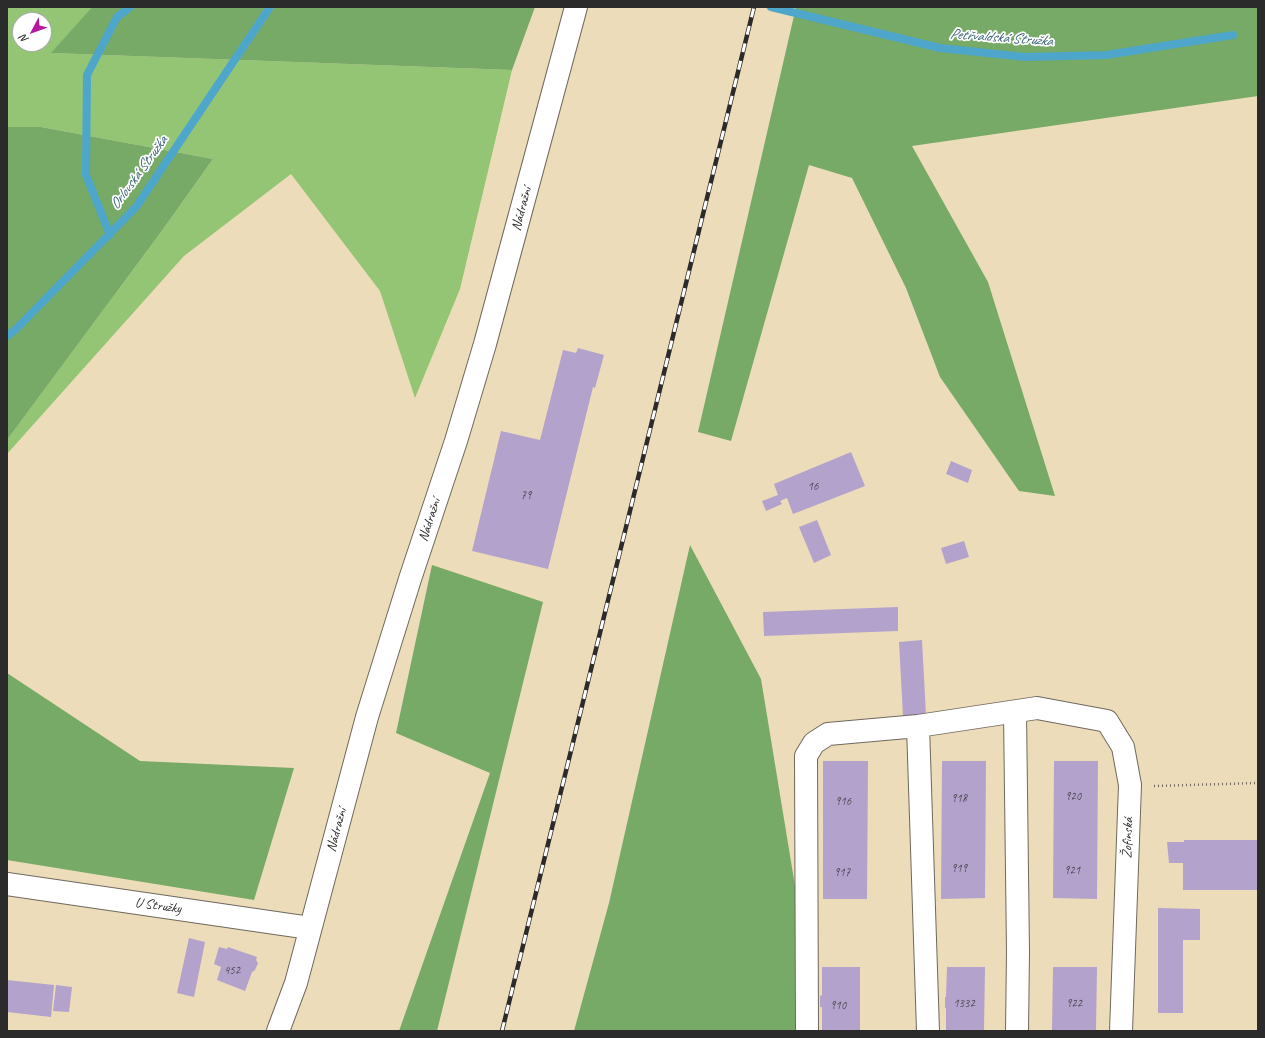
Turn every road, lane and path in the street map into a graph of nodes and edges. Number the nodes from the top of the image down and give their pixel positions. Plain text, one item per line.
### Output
1 (576, 7) edge
2 (1015, 712) junction
3 (918, 726) junction
4 (1258, 783) edge
5 (1130, 785) junction
6 (7, 884) edge
7 (310, 928) junction
8 (278, 1031) edge
9 (807, 1031) edge
10 (928, 1031) edge
11 (1017, 1031) edge
12 (1121, 1031) edge

1 - 7 street, Nádražní
2 - 3 street
2 - 5 street, Žofinská
2 - 11 street
3 - 9 street
3 - 10 street
4 - 5 path
5 - 12 street, Žofinská
6 - 7 street, U Stružky
7 - 8 street, Nádražní

